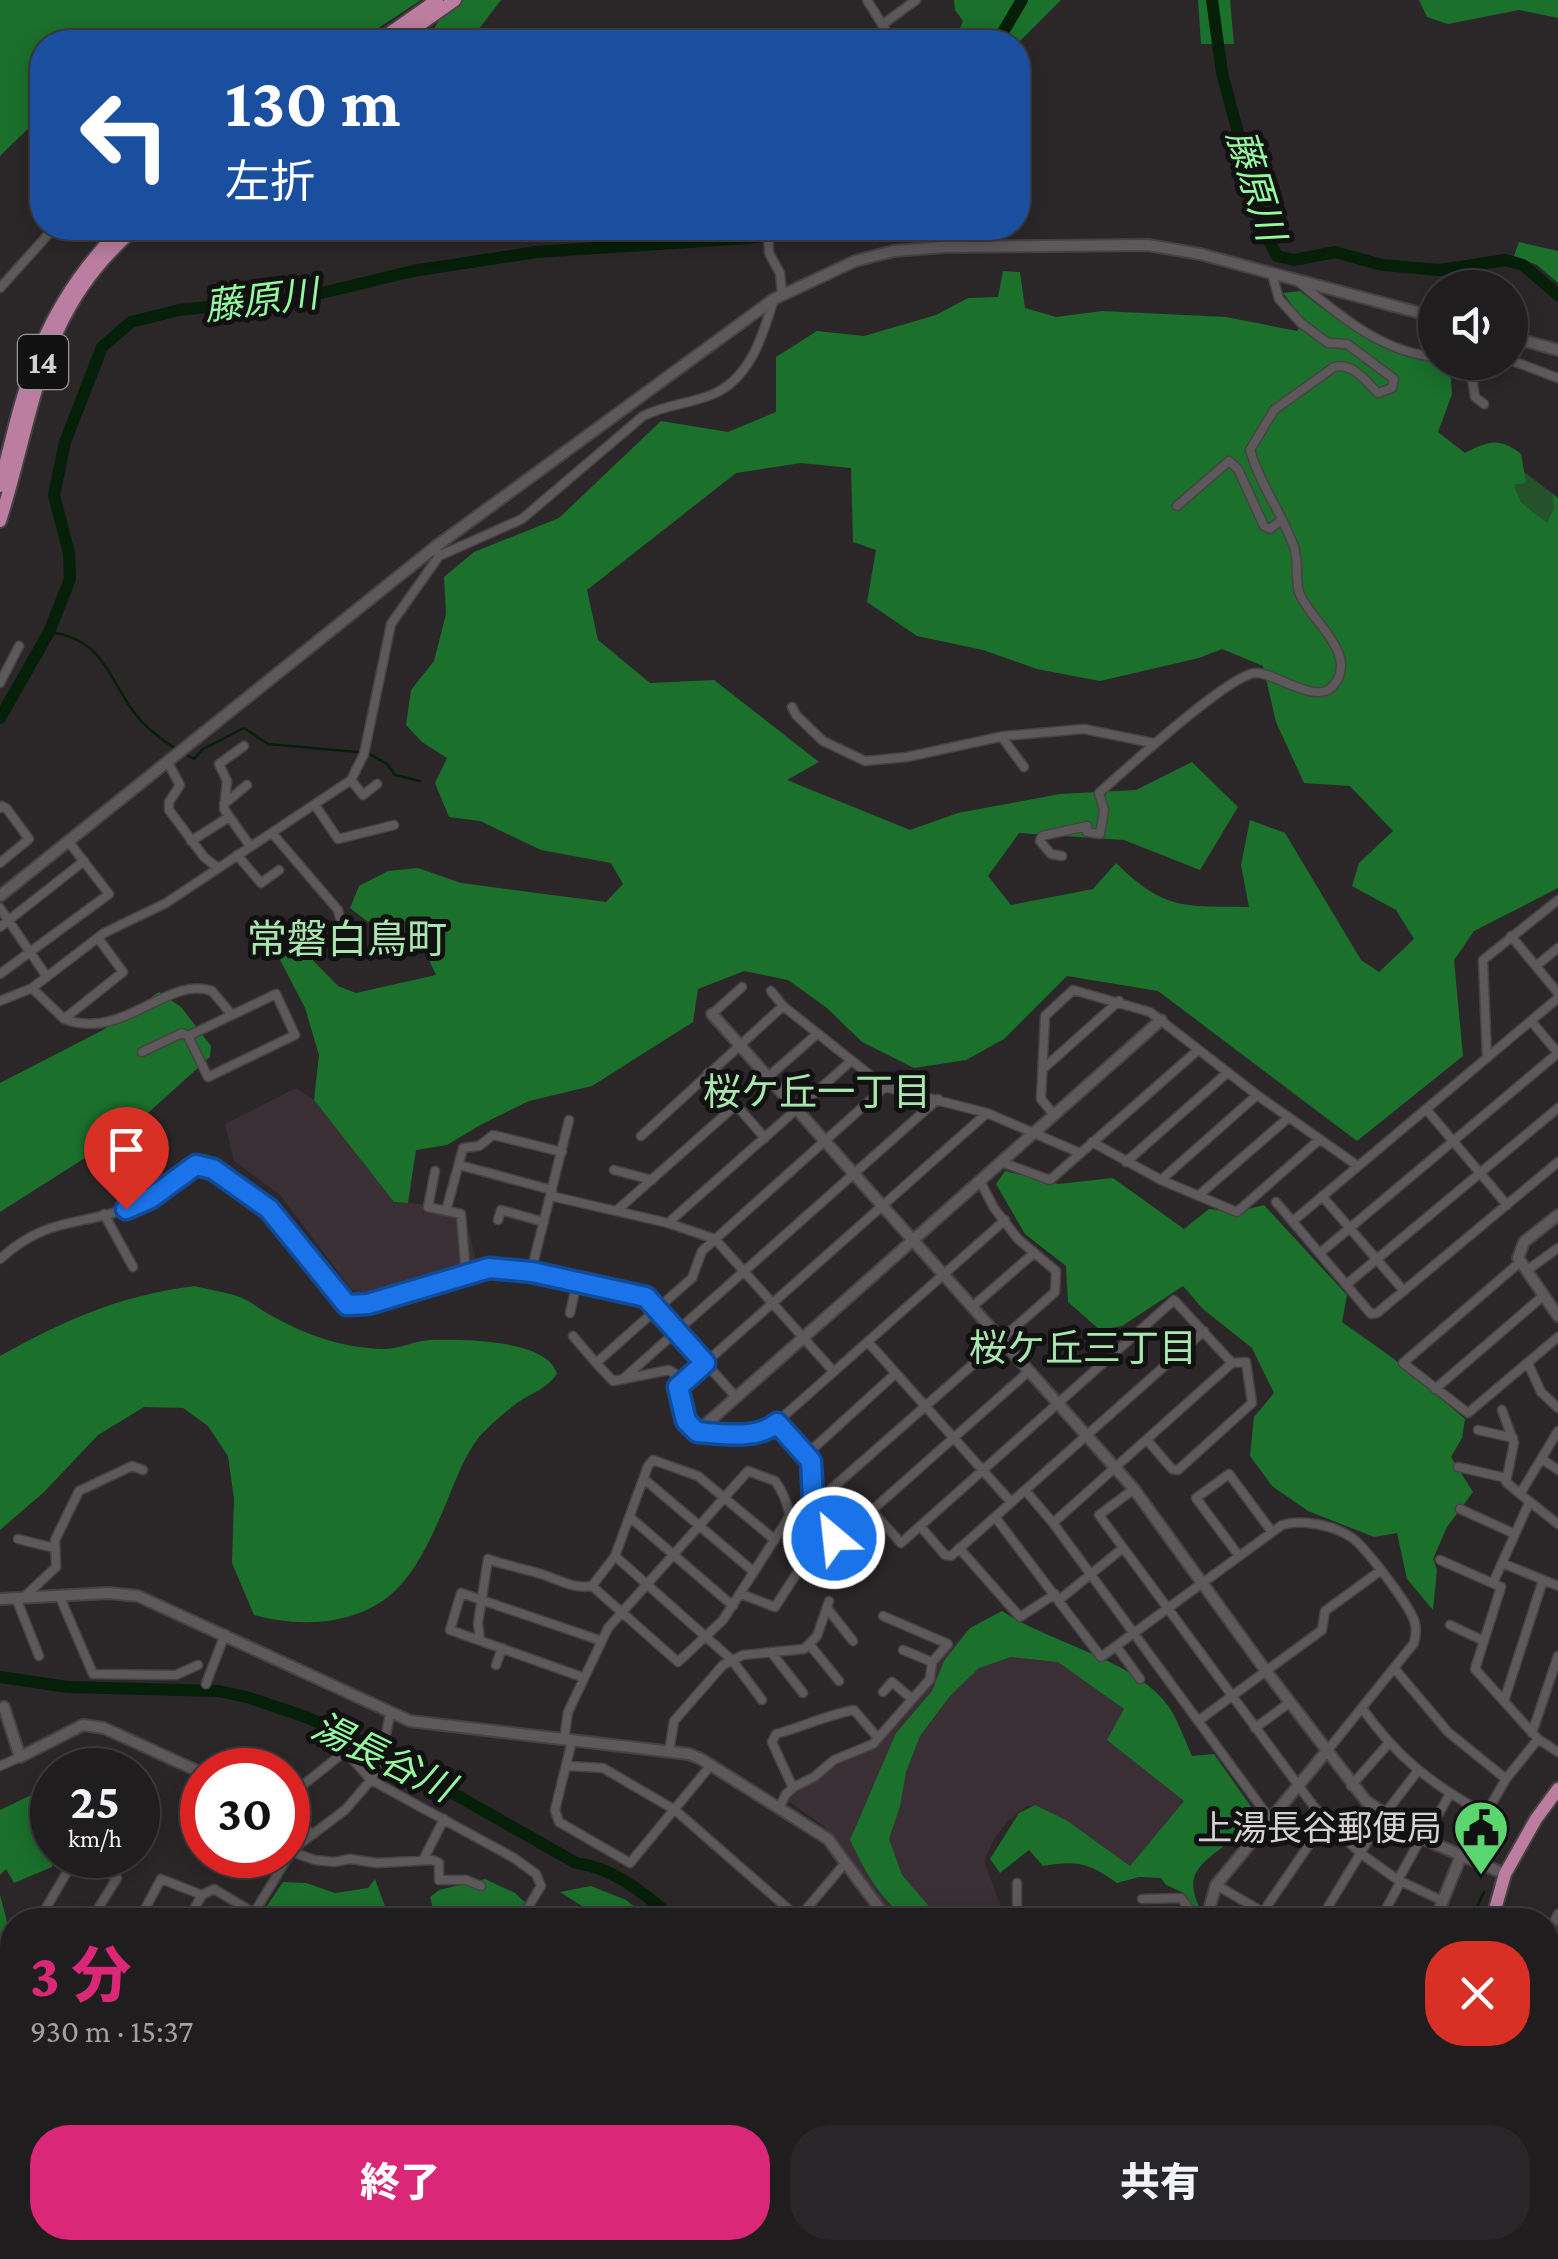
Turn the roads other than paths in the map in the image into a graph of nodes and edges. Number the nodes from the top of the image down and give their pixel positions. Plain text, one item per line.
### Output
1 (437, 0) edge
2 (455, 0) edge
3 (867, 0) edge
4 (916, 0) edge
5 (882, 25) junction
6 (394, 30) edge
7 (411, 30) edge
8 (886, 30) edge
9 (43, 240) edge
10 (110, 240) edge
11 (124, 240) edge
12 (769, 240) edge
13 (1272, 274) junction
14 (1297, 280) junction
15 (0, 288) edge
16 (778, 296) junction
17 (1418, 313) edge
18 (1528, 342) edge
19 (1558, 350) edge
20 (1418, 352) edge
21 (1528, 367) edge
22 (1558, 378) edge
23 (1472, 380) edge
24 (1484, 404) dead end
25 (0, 486) edge
26 (1177, 506) dead end
27 (0, 520) edge
28 (1280, 521) junction
29 (437, 552) junction
30 (19, 646) dead end
31 (0, 684) edge
32 (792, 707) dead end
33 (1004, 736) junction
34 (1154, 743) junction
35 (244, 746) dead end
36 (168, 763) junction
37 (1024, 768) dead end
38 (351, 780) junction
39 (377, 784) dead end
40 (247, 785) dead end
41 (224, 804) junction
42 (316, 805) junction
43 (0, 808) edge
44 (229, 816) junction
45 (394, 825) dead end
46 (272, 833) junction
47 (68, 841) junction
48 (191, 841) junction
49 (250, 846) junction
50 (237, 855) junction
51 (1062, 856) dead end
52 (84, 861) junction
53 (0, 863) edge
54 (218, 868) junction
55 (278, 870) dead end
56 (0, 896) edge
57 (1558, 900) edge
58 (0, 908) edge
59 (340, 918) dead end
60 (9, 921) junction
61 (0, 928) edge
62 (1511, 936) junction
63 (98, 938) junction
64 (1558, 948) edge
65 (31, 954) junction
66 (1536, 966) junction
67 (0, 974) edge
68 (47, 977) junction
69 (742, 987) dead end
70 (32, 988) junction
71 (771, 991) dead end
72 (1558, 995) edge
73 (0, 1001) edge
74 (1119, 1002) junction
75 (783, 1006) junction
76 (712, 1014) joint
77 (232, 1015) junction
78 (64, 1019) junction
79 (1161, 1020) junction
80 (1531, 1020) junction
81 (817, 1034) junction
82 (188, 1036) junction
83 (740, 1045) junction
84 (1198, 1050) junction
85 (142, 1052) dead end
86 (1558, 1053) edge
87 (1486, 1058) junction
88 (851, 1061) junction
89 (1042, 1070) junction
90 (708, 1073) junction
91 (1227, 1073) junction
92 (768, 1077) junction
93 (885, 1087) junction
94 (1256, 1095) junction
95 (938, 1098) junction
96 (736, 1105) junction
97 (1558, 1108) edge
98 (797, 1109) junction
99 (1426, 1109) junction
100 (987, 1112) junction
101 (1054, 1115) junction
102 (1288, 1118) junction
103 (570, 1120) dead end
104 (1035, 1132) junction
105 (641, 1136) dead end
106 (765, 1138) junction
107 (1320, 1139) junction
108 (825, 1141) junction
109 (1453, 1141) junction
110 (1092, 1142) junction
111 (562, 1152) junction
112 (1080, 1154) junction
113 (1001, 1162) junction
114 (1126, 1162) junction
115 (1558, 1162) edge
116 (459, 1165) junction
117 (1358, 1166) junction
118 (614, 1170) dead end
119 (435, 1171) dead end
120 (1480, 1173) junction
121 (854, 1174) junction
122 (652, 1180) junction
123 (1161, 1180) junction
124 (980, 1181) junction
125 (551, 1193) junction
126 (1198, 1196) junction
127 (1322, 1196) junction
128 (1276, 1202) dead end
129 (1507, 1205) junction
130 (882, 1206) junction
131 (446, 1211) junction
132 (616, 1212) junction
133 (104, 1214) junction
134 (1558, 1216) edge
135 (498, 1220) dead end
136 (1005, 1220) junction
137 (1292, 1221) junction
138 (544, 1222) junction
139 (668, 1224) junction
140 (1350, 1228) junction
141 (715, 1239) junction
142 (913, 1240) junction
143 (1558, 1248) edge
144 (1034, 1253) junction
145 (1320, 1253) junction
146 (0, 1258) edge
147 (1376, 1260) junction
148 (133, 1266) dead end
149 (1522, 1267) junction
150 (744, 1271) junction
151 (532, 1272) junction
152 (944, 1275) junction
153 (466, 1276) junction
154 (577, 1282) junction
155 (1347, 1284) junction
156 (1558, 1290) edge
157 (1404, 1291) junction
158 (1544, 1298) junction
159 (772, 1303) junction
160 (972, 1307) junction
161 (657, 1309) junction
162 (570, 1314) dead end
163 (1558, 1316) edge
164 (676, 1331) junction
165 (1204, 1331) junction
166 (573, 1336) dead end
167 (1558, 1337) edge
168 (803, 1338) junction
169 (1001, 1339) junction
170 (868, 1342) junction
171 (596, 1363) junction
172 (705, 1363) junction
173 (1232, 1363) junction
174 (1528, 1364) junction
175 (1029, 1371) junction
176 (834, 1372) junction
177 (896, 1373) junction
178 (622, 1380) junction
179 (678, 1387) junction
180 (1435, 1389) junction
181 (736, 1398) junction
182 (1058, 1403) junction
183 (925, 1406) junction
184 (1558, 1408) edge
185 (1502, 1410) dead end
186 (777, 1423) junction
187 (1478, 1430) dead end
188 (1558, 1431) edge
189 (697, 1432) junction
190 (1086, 1435) junction
191 (954, 1438) junction
192 (1513, 1438) junction
193 (1147, 1440) junction
194 (806, 1455) junction
195 (1542, 1458) junction
196 (1458, 1467) dead end
197 (1115, 1468) junction
198 (143, 1470) dead end
199 (983, 1470) junction
200 (1558, 1470) edge
201 (1506, 1478) junction
202 (644, 1479) junction
203 (1134, 1489) junction
204 (1024, 1490) junction
205 (1520, 1494) junction
206 (722, 1496) junction
207 (1011, 1502) junction
208 (1529, 1502) junction
209 (812, 1505) junction
210 (1460, 1510) dead end
211 (872, 1511) junction
212 (994, 1517) junction
213 (631, 1518) junction
214 (789, 1518) junction
215 (1053, 1523) junction
216 (1558, 1524) edge
217 (698, 1525) junction
218 (920, 1526) junction
219 (1272, 1532) junction
220 (1515, 1534) junction
221 (18, 1539) dead end
222 (775, 1540) junction
223 (54, 1548) junction
224 (959, 1548) junction
225 (1124, 1548) junction
226 (672, 1554) junction
227 (615, 1556) junction
228 (1239, 1556) junction
229 (1440, 1560) dead end
230 (1502, 1563) junction
231 (1380, 1571) junction
232 (754, 1572) junction
233 (1092, 1574) junction
234 (1544, 1580) junction
235 (646, 1583) junction
236 (1203, 1583) junction
237 (1493, 1584) junction
238 (592, 1586) junction
239 (1558, 1586) edge
240 (741, 1594) junction
241 (59, 1595) junction
242 (1057, 1597) junction
243 (19, 1598) junction
244 (0, 1599) edge
245 (481, 1599) junction
246 (733, 1606) junction
247 (1168, 1608) junction
248 (621, 1612) junction
249 (883, 1616) dead end
250 (1450, 1626) dead end
251 (1134, 1633) junction
252 (225, 1634) junction
253 (706, 1636) junction
254 (480, 1640) junction
255 (599, 1640) junction
256 (1484, 1640) junction
257 (852, 1642) dead end
258 (810, 1644) junction
259 (1116, 1646) junction
260 (502, 1648) junction
261 (903, 1650) dead end
262 (771, 1652) junction
263 (39, 1656) dead end
264 (1558, 1656) edge
265 (732, 1660) junction
266 (932, 1662) junction
267 (198, 1665) dead end
268 (496, 1665) dead end
269 (1394, 1668) junction
270 (1266, 1671) junction
271 (582, 1677) junction
272 (1140, 1679) dead end
273 (840, 1681) dead end
274 (206, 1684) dead end
275 (803, 1692) dead end
276 (884, 1692) dead end
277 (1232, 1696) junction
278 (912, 1699) junction
279 (762, 1700) dead end
280 (1504, 1701) junction
281 (1290, 1703) junction
282 (2, 1704) edge
283 (1362, 1708) junction
284 (390, 1714) junction
285 (1198, 1720) junction
286 (1255, 1728) junction
287 (1535, 1736) junction
288 (878, 1738) junction
289 (568, 1741) junction
290 (1388, 1744) junction
291 (669, 1752) junction
292 (1326, 1752) junction
293 (1558, 1752) edge
294 (20, 1757) junction
295 (180, 1762) edge
296 (711, 1764) junction
297 (0, 1766) edge
298 (568, 1766) junction
299 (1417, 1772) junction
300 (1506, 1779) junction
301 (310, 1780) edge
302 (371, 1780) junction
303 (1297, 1786) junction
304 (1351, 1786) junction
305 (793, 1788) junction
306 (1558, 1788) edge
307 (1450, 1794) junction
308 (779, 1808) junction
309 (676, 1810) junction
310 (1485, 1814) junction
311 (1383, 1816) junction
312 (444, 1818) junction
313 (1270, 1819) junction
314 (1326, 1820) junction
315 (311, 1835) edge
316 (1422, 1839) junction
317 (1360, 1853) junction
318 (1461, 1856) junction
319 (310, 1858) edge
320 (423, 1860) junction
321 (846, 1862) junction
322 (1505, 1874) junction
323 (64, 1878) edge
324 (117, 1878) edge
325 (274, 1878) edge
326 (1400, 1880) junction
327 (1018, 1883) dead end
328 (1216, 1885) junction
329 (481, 1886) dead end
330 (202, 1894) junction
331 (1142, 1899) dead end
332 (1442, 1901) junction
333 (242, 1906) joint
334 (46, 1908) edge
335 (98, 1908) edge
336 (146, 1908) edge
337 (194, 1908) edge
338 (245, 1908) edge
339 (257, 1908) edge
340 (528, 1908) edge
341 (787, 1908) edge
342 (808, 1908) edge
343 (878, 1908) edge
344 (1017, 1908) edge
345 (1188, 1908) edge
346 (1210, 1908) edge
347 (1256, 1908) edge
348 (1266, 1908) edge
349 (1327, 1908) edge
350 (1386, 1908) edge
351 (1439, 1908) edge
352 (1495, 1908) edge

1 - 6 main road
2 - 7 main road
3 - 5 street
4 - 5 street
5 - 8 street
9 - 15 street
10 - 25 main road, 14
11 - 27 main road, 14
12 - 16 street
13 - 14 street
13 - 16 street
13 - 28 street
14 - 17 street
14 - 20 street
16 - 29 street
16 - 29 street
18 - 19 street
21 - 22 street
23 - 24 street
26 - 28 street
28 - 34 street
29 - 36 street
29 - 38 street
30 - 31 street
32 - 33 street
33 - 34 street
33 - 37 street
34 - 51 street
35 - 41 street
36 - 47 street
36 - 48 street
38 - 39 street
38 - 42 street
40 - 41 street
41 - 44 street
42 - 45 street
42 - 46 street
43 - 53 street
44 - 48 street
44 - 49 street
46 - 49 street
46 - 59 street
47 - 52 street
47 - 56 street
48 - 54 street
49 - 50 street
50 - 54 street
50 - 55 street
52 - 60 street
52 - 65 street
54 - 63 street
57 - 62 street
58 - 60 street
60 - 61 street
60 - 65 street
62 - 66 street
62 - 87 street
63 - 68 street
63 - 78 street
64 - 66 street
65 - 67 street
65 - 68 street
66 - 72 street
68 - 70 street
69 - 76 street
70 - 73 street
70 - 78 street
71 - 75 street
72 - 80 street
74 - 79 street
74 - 89 street
74 - 89 street
75 - 81 street
75 - 83 street
76 - 83 street
77 - 78 street
77 - 82 street
77 - 82 street
79 - 84 street
79 - 101 street
80 - 86 street
80 - 87 street
81 - 88 street
81 - 92 street
82 - 85 street
83 - 90 street
83 - 92 street
84 - 91 street
84 - 110 street
86 - 109 street
87 - 99 street
88 - 93 street
88 - 98 street
89 - 101 street
90 - 96 street
90 - 105 street
91 - 94 street
91 - 114 street
92 - 98 street
93 - 95 street
93 - 108 street
94 - 102 street
94 - 123 street
95 - 100 street
95 - 121 street
96 - 106 street
96 - 122 street
97 - 120 street
98 - 106 street
98 - 108 street
99 - 109 street
99 - 117 street
100 - 104 street
100 - 130 street
101 - 104 street
102 - 107 street
102 - 126 street
103 - 111 street
104 - 112 street
104 - 113 street
106 - 139 street
107 - 117 street
107 - 126 street
108 - 121 street
108 - 141 street
109 - 120 street
109 - 140 street
110 - 112 street
110 - 114 street
111 - 116 street
111 - 125 street
112 - 113 street
113 - 124 street
114 - 123 street
115 - 129 street
116 - 125 street
116 - 131 street
117 - 127 street
118 - 122 street
119 - 131 street
120 - 129 street
120 - 147 street
121 - 130 street
121 - 150 street
122 - 132 street
123 - 126 street
124 - 136 street
124 - 142 street
125 - 132 street
125 - 138 street
127 - 137 street
127 - 140 street
128 - 137 street
129 - 157 street
130 - 142 street
130 - 159 street
131 - 153 street
132 - 139 street
133 - 146 street
133 - 148 street
133 - 153 street
134 - 149 street
135 - 138 street
136 - 144 street
136 - 152 street
137 - 145 street
138 - 151 street
139 - 141 street
140 - 145 street
140 - 147 street
141 - 150 street
141 - 161 street
142 - 152 street
142 - 168 street
143 - 149 street
144 - 160 street
144 - 169 street
145 - 155 street
147 - 155 street
147 - 157 street
149 - 158 street
149 - 180 street
150 - 159 street
150 - 164 street
151 - 153 street
151 - 154 street
152 - 160 street
152 - 170 street
154 - 161 street
154 - 162 street
155 - 157 street
156 - 158 street
158 - 163 street
158 - 180 street
159 - 168 street
159 - 172 street
160 - 169 street
161 - 164 street
161 - 171 street
164 - 172 street
164 - 178 street
165 - 173 street
165 - 182 street
165 - 190 street
166 - 171 street
167 - 174 street
168 - 176 street
168 - 181 street
169 - 175 street
169 - 183 street
170 - 176 street
170 - 177 street
171 - 178 street
172 - 179 street
172 - 181 street
173 - 193 street
173 - 193 street
174 - 180 street
174 - 184 street
175 - 182 street
175 - 191 street
176 - 186 street
177 - 183 street
177 - 194 street
178 - 179 street
179 - 189 street
181 - 189 street
182 - 190 street
182 - 199 street
183 - 191 street
183 - 209 street
185 - 192 street
186 - 189 street
186 - 194 street
187 - 192 street
188 - 195 street
190 - 197 street
190 - 204 street
191 - 199 street
191 - 211 street
192 - 201 street
193 - 197 street
194 - 209 street
195 - 200 street
195 - 205 street
196 - 201 street
197 - 203 street
197 - 215 street
198 - 223 street
199 - 207 street
199 - 218 street
201 - 205 street
202 - 206 street
202 - 213 street
202 - 217 street
203 - 225 street
203 - 236 street
204 - 207 street
204 - 215 street
205 - 208 street
206 - 214 street
206 - 217 street
206 - 222 street
207 - 212 street
208 - 216 street
208 - 220 street
209 - 211 street
210 - 220 street
211 - 218 street
212 - 224 street
212 - 242 street
213 - 226 street
213 - 227 street
214 - 222 street
214 - 240 street
215 - 233 street
217 - 226 street
217 - 232 street
218 - 224 street
219 - 228 street
219 - 228 street
219 - 231 street
220 - 230 street
221 - 223 street
222 - 232 street
223 - 243 street
224 - 242 street
225 - 233 street
225 - 247 street
226 - 235 street
226 - 246 street
227 - 235 street
227 - 238 street
228 - 236 street
229 - 237 street
230 - 234 street
230 - 237 street
231 - 269 street
231 - 270 street
232 - 240 street
233 - 242 street
233 - 251 street
234 - 239 street
234 - 280 street
235 - 248 street
235 - 253 street
236 - 247 street
236 - 270 street
237 - 256 street
238 - 245 street
238 - 248 street
240 - 246 street
241 - 243 street
241 - 252 street
241 - 267 street
242 - 259 street
243 - 244 street
243 - 263 street
245 - 254 street
245 - 254 street
245 - 255 street
246 - 253 street
247 - 251 street
247 - 277 street
248 - 253 street
248 - 255 street
249 - 266 street
250 - 256 street
251 - 259 street
251 - 285 street
252 - 274 street
252 - 284 street
253 - 265 street
254 - 260 street
255 - 271 street
256 - 280 street
257 - 258 street
258 - 262 street
258 - 273 street
259 - 272 street
260 - 268 street
260 - 271 street
261 - 266 street
262 - 265 street
262 - 275 street
264 - 287 street
265 - 279 street
265 - 291 street
266 - 278 street
269 - 283 street
269 - 300 street
270 - 277 street
270 - 281 street
271 - 289 street
276 - 278 street
277 - 285 street
277 - 286 street
278 - 288 street
280 - 287 street
281 - 286 street
281 - 292 street
282 - 294 street
283 - 290 street
283 - 292 street
284 - 289 street
284 - 302 street
285 - 313 street
286 - 303 street
287 - 293 street
287 - 300 street
288 - 305 street
288 - 305 street
289 - 291 street
289 - 298 street
290 - 299 street
290 - 304 street
291 - 296 street
292 - 303 street
292 - 304 street
294 - 295 street
294 - 297 street
296 - 308 street
296 - 309 street
298 - 309 street
298 - 309 street
299 - 307 street
299 - 311 street
300 - 310 street
301 - 302 street
302 - 312 street
302 - 315 street
303 - 313 street
303 - 314 street
304 - 311 street
305 - 308 street
306 - 322 main road
307 - 310 street
307 - 316 street
308 - 321 street
309 - 341 street
310 - 318 street
311 - 316 street
311 - 317 street
312 - 320 street
312 - 340 street
313 - 328 street
314 - 317 street
314 - 348 street
316 - 318 street
316 - 326 street
317 - 326 street
317 - 349 street
318 - 322 street
318 - 332 street
319 - 320 street
320 - 329 street
321 - 342 street
321 - 343 street
322 - 352 main road
323 - 334 street
324 - 335 street
325 - 339 street
326 - 332 street
326 - 350 street
327 - 344 street
328 - 346 street
328 - 347 street
330 - 333 street
330 - 336 street
330 - 337 street
331 - 345 street
332 - 351 street
333 - 338 street

